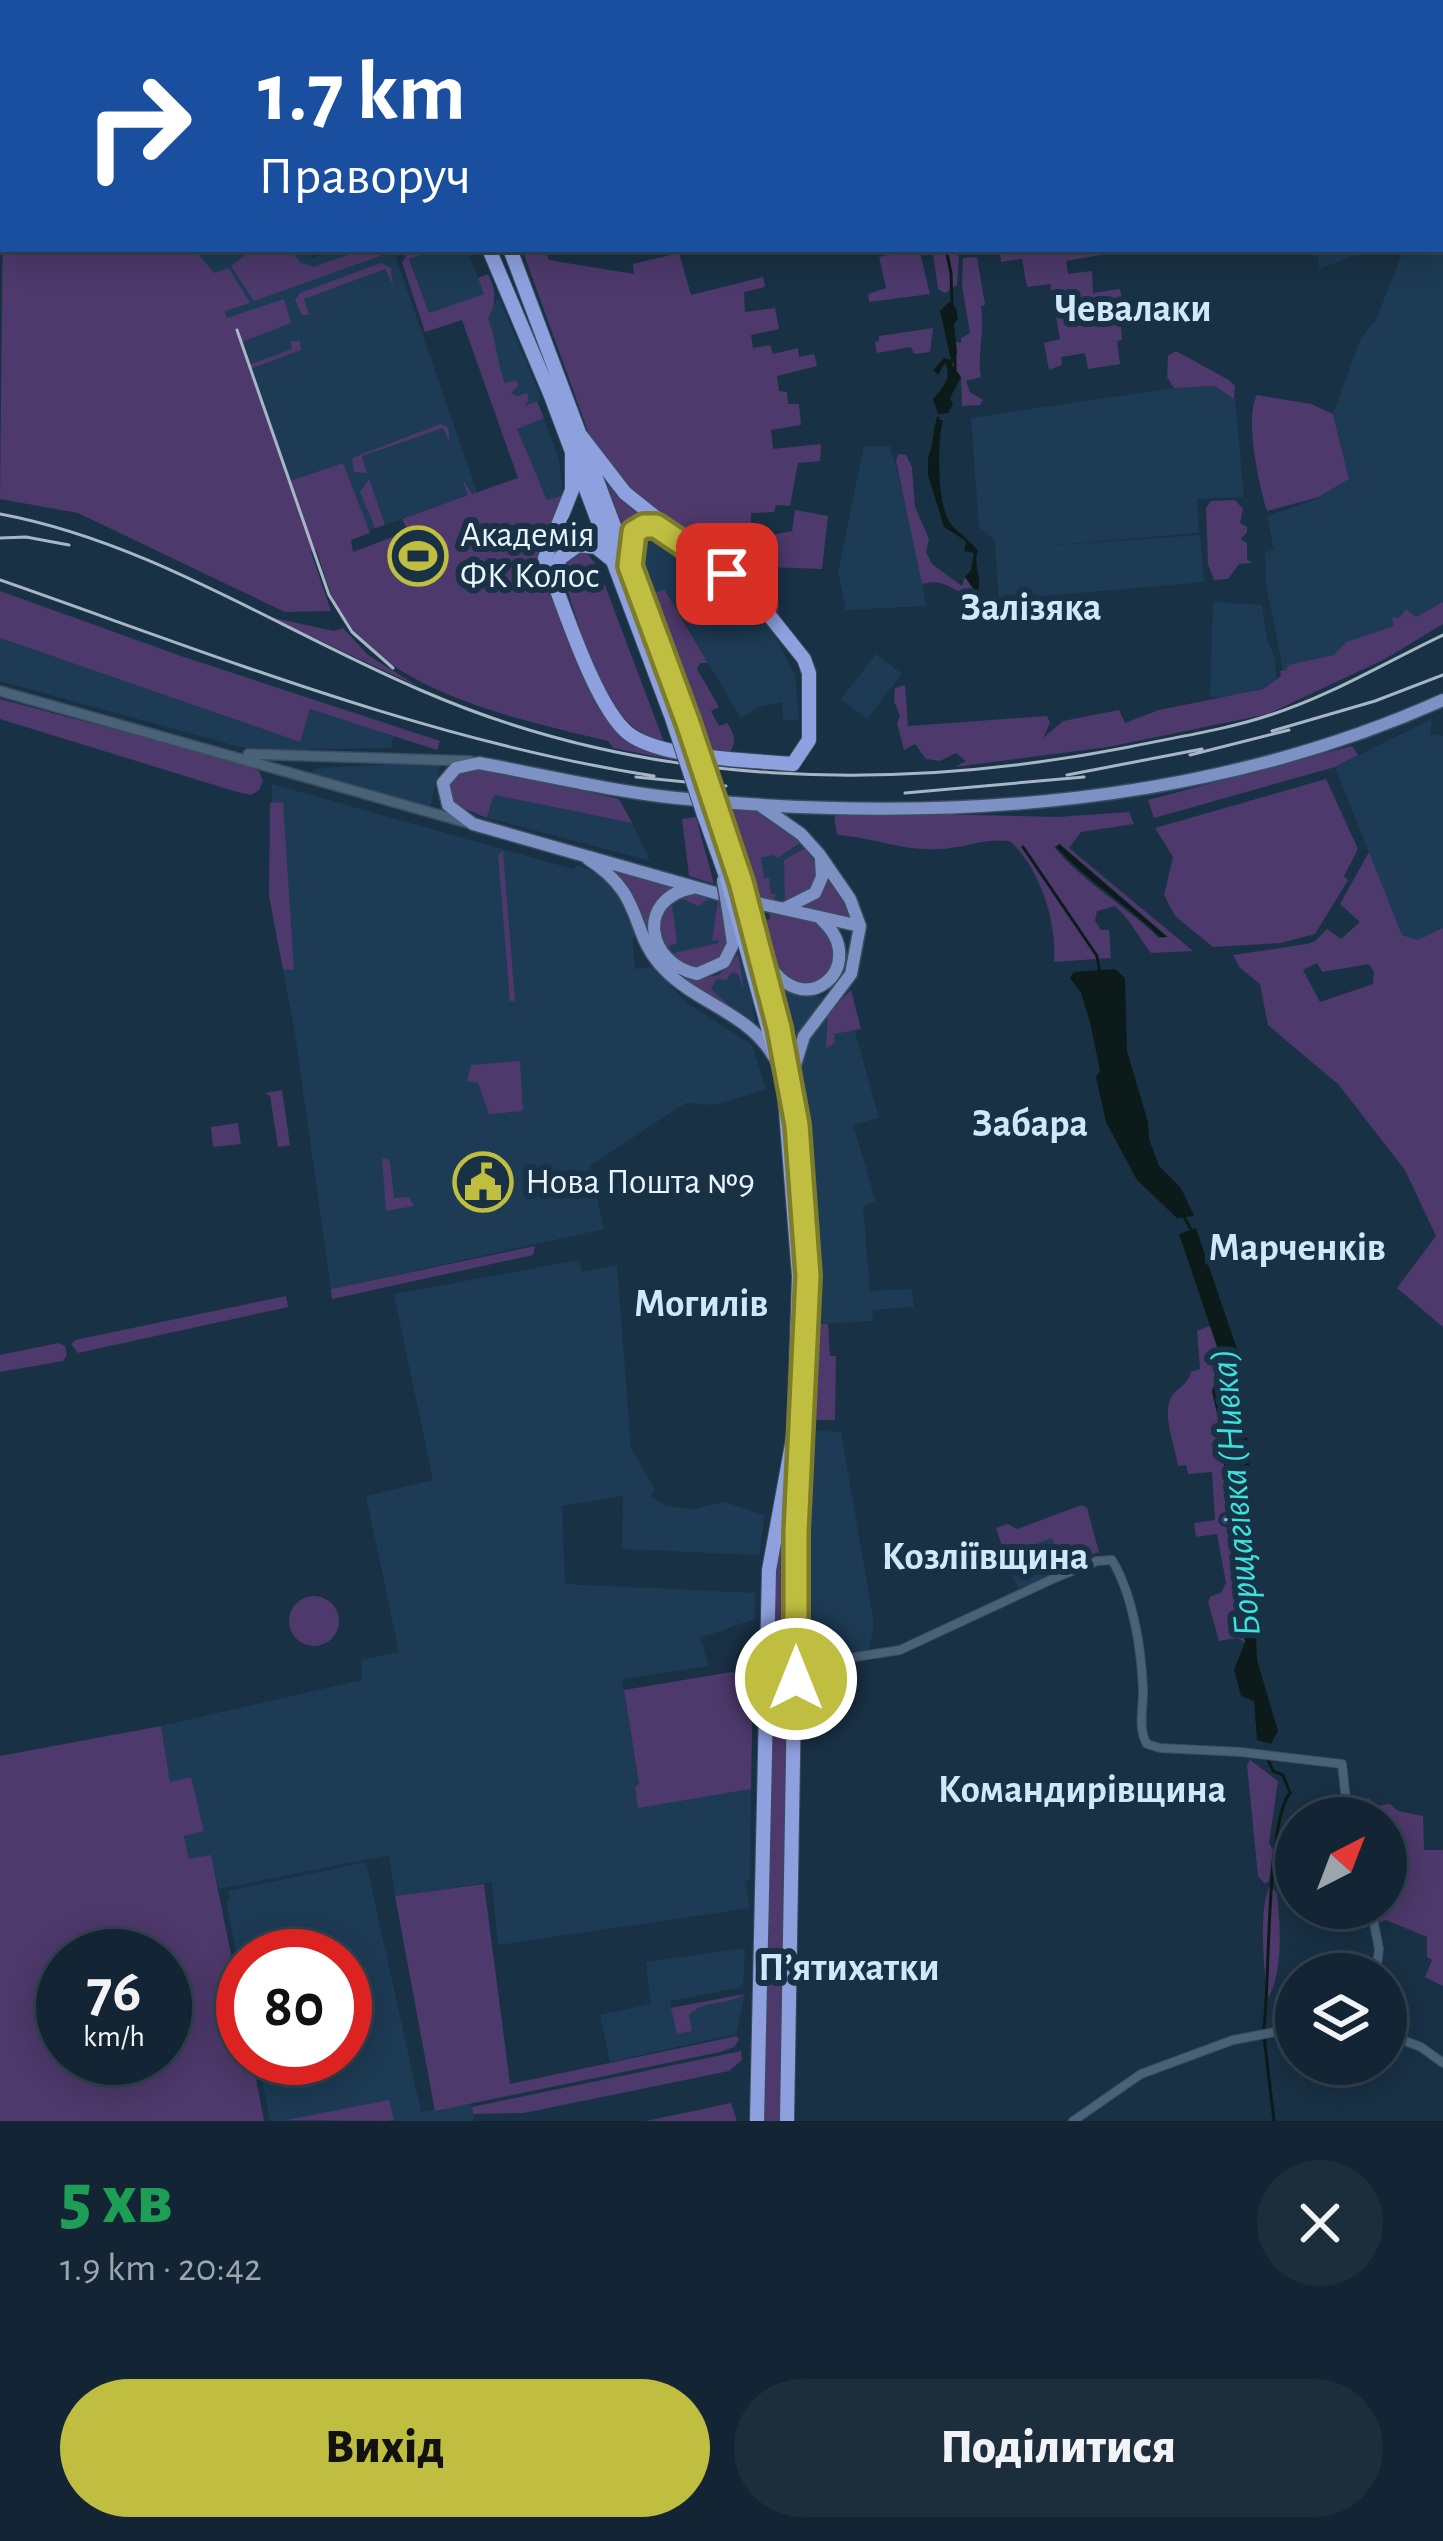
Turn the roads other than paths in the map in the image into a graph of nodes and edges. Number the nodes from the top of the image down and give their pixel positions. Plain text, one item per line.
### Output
1 (490, 252) edge
2 (511, 252) edge
3 (581, 436) junction
4 (572, 451) junction
5 (693, 550) junction
6 (612, 560) junction
7 (630, 566) junction
8 (554, 581) junction
9 (0, 691) edge
10 (1443, 700) edge
11 (224, 752) junction
12 (286, 757) junction
13 (479, 763) junction
14 (284, 770) junction
15 (753, 803) junction
16 (835, 807) junction
17 (473, 824) junction
18 (801, 834) junction
19 (577, 852) junction
20 (819, 854) junction
21 (728, 877) junction
22 (698, 887) junction
23 (778, 909) junction
24 (740, 918) junction
25 (821, 919) junction
26 (860, 926) junction
27 (759, 947) junction
28 (778, 1063) junction
29 (790, 1082) junction
30 (796, 1654) junction
31 (810, 1664) junction
32 (796, 1679) junction
33 (767, 1709) junction
34 (796, 1712) junction
35 (1346, 1797) edge
36 (1275, 2032) edge
37 (1407, 2042) edge
38 (1443, 2063) edge
39 (757, 2121) edge
40 (788, 2121) edge
41 (1073, 2121) edge

1 - 4 highway
2 - 3 highway
3 - 5 highway
3 - 7 highway
4 - 6 highway
4 - 8 highway
5 - 7 highway
5 - 8 highway
6 - 8 highway
6 - 21 highway, bridge
7 - 21 highway, bridge
9 - 11 main road
10 - 16 main road
11 - 12 main road
11 - 14 main road
12 - 13 main road
12 - 14 main road
13 - 15 main road
13 - 17 main road
14 - 17 main road
15 - 16 main road
15 - 18 main road
16 - 18 main road
17 - 19 main road
18 - 20 main road
19 - 22 main road
19 - 28 main road
20 - 23 main road
20 - 26 main road
21 - 24 highway, bridge
21 - 24 main road, bridge
22 - 23 main road
22 - 24 main road
23 - 25 main road
24 - 27 highway
24 - 28 highway
25 - 26 main road
25 - 27 main road
26 - 29 main road
27 - 29 highway
28 - 33 highway
29 - 30 highway
30 - 31 street
30 - 32 highway
31 - 32 street
31 - 35 street
32 - 34 highway
33 - 34 highway
33 - 39 highway
34 - 40 highway
36 - 41 street
37 - 38 street

